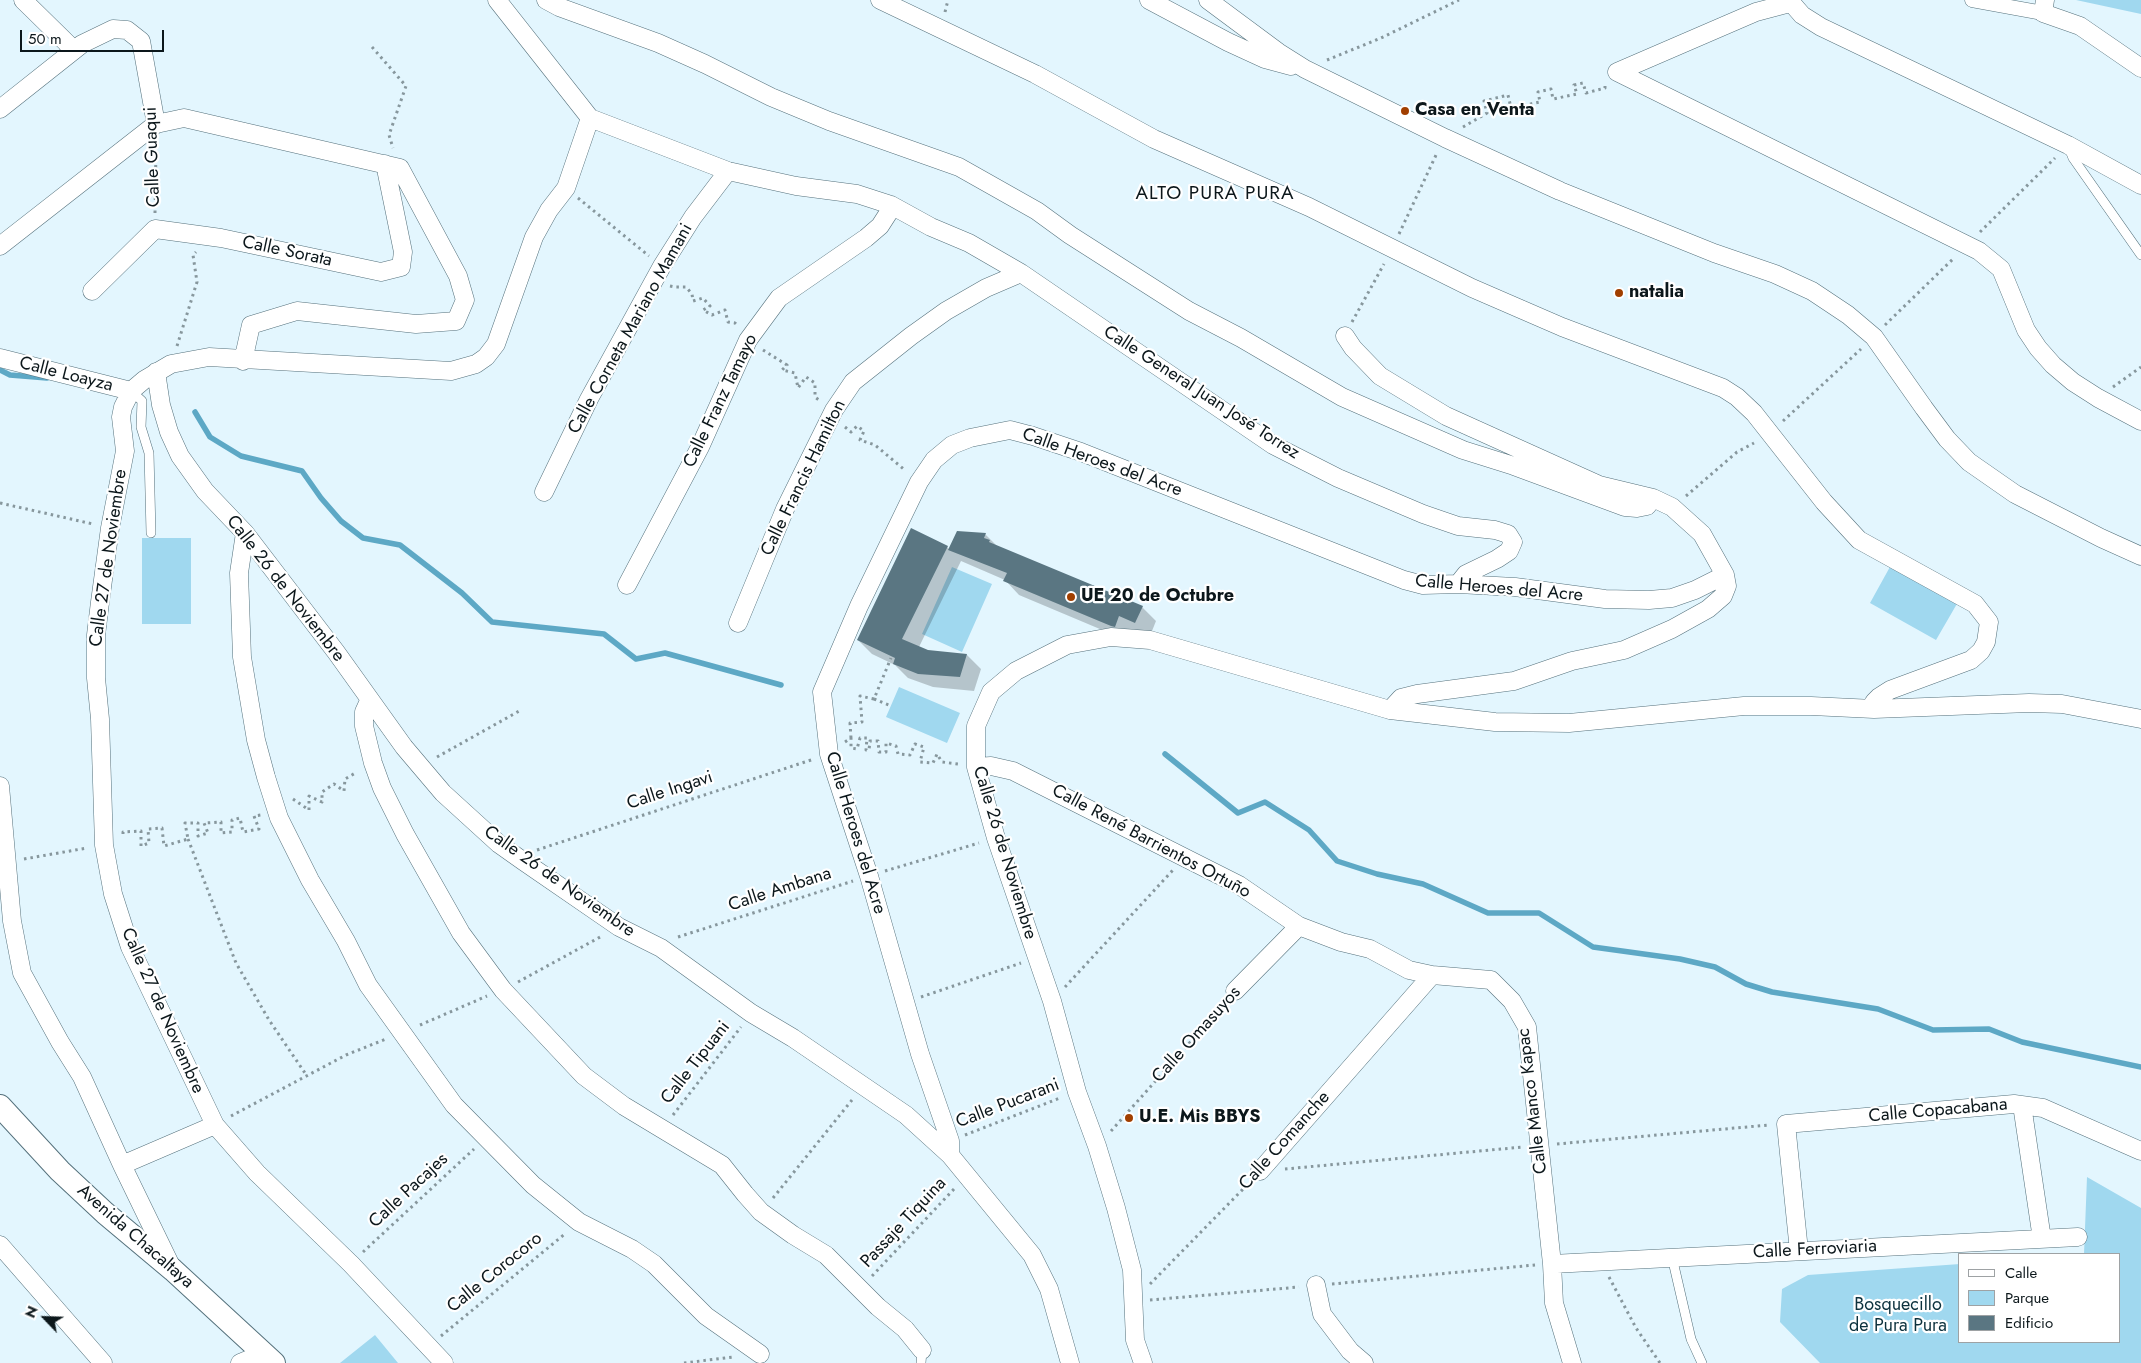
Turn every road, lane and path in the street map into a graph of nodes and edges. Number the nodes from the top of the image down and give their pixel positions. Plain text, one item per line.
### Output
1 (23, 0) edge
2 (497, 0) edge
3 (546, 0) edge
4 (880, 0) edge
5 (1149, 0) edge
6 (1208, 0) edge
7 (1459, 0) edge
8 (1972, 0) edge
9 (1789, 1) edge
10 (2044, 6) edge
11 (372, 47) dead end
12 (74, 50) junction
13 (2141, 68) edge
14 (1305, 69) junction
15 (0, 110) edge
16 (590, 118) junction
17 (156, 124) junction
18 (2068, 145) junction
19 (392, 166) junction
20 (728, 170) junction
21 (2141, 185) edge
22 (891, 205) junction
23 (155, 229) junction
24 (214, 237) junction
25 (0, 246) edge
26 (2141, 255) edge
27 (1021, 273) junction
28 (92, 290) dead end
29 (1345, 336) dead end
30 (0, 358) edge
31 (243, 361) junction
32 (2141, 367) edge
33 (164, 368) junction
34 (131, 391) junction
35 (2098, 398) junction
36 (2141, 421) edge
37 (544, 492) dead end
38 (1653, 498) junction
39 (0, 502) edge
40 (110, 528) junction
41 (151, 533) dead end
42 (244, 533) junction
43 (2141, 556) edge
44 (1725, 575) junction
45 (1458, 584) junction
46 (627, 585) dead end
47 (738, 622) dead end
48 (891, 658) dead end
49 (874, 699) junction
50 (370, 701) junction
51 (891, 706) dead end
52 (1874, 709) junction
53 (521, 710) dead end
54 (1390, 710) junction
55 (2141, 719) edge
56 (851, 738) junction
57 (829, 754) junction
58 (372, 763) junction
59 (421, 766) junction
60 (976, 766) junction
61 (0, 786) edge
62 (276, 810) junction
63 (996, 838) junction
64 (124, 839) dead end
65 (188, 839) junction
66 (104, 845) junction
67 (1185, 857) junction
68 (523, 861) junction
69 (6, 862) junction
70 (869, 876) junction
71 (1299, 926) junction
72 (660, 948) junction
73 (1036, 957) junction
74 (1432, 974) junction
75 (1235, 991) joint
76 (1052, 1001) junction
77 (904, 1003) junction
78 (751, 1013) junction
79 (307, 1076) dead end
80 (863, 1086) junction
81 (1077, 1092) junction
82 (2022, 1105) junction
83 (0, 1106) edge
84 (215, 1125) junction
85 (662, 1130) junction
86 (485, 1138) junction
87 (1097, 1146) junction
88 (950, 1148) junction
89 (2141, 1151) edge
90 (122, 1165) junction
91 (1260, 1171) joint
92 (968, 1175) junction
93 (762, 1212) junction
94 (579, 1222) junction
95 (2078, 1237) dead end
96 (2042, 1239) junction
97 (0, 1244) edge
98 (1799, 1251) junction
99 (1672, 1258) junction
100 (1601, 1261) junction
101 (8, 1264) edge
102 (351, 1264) junction
103 (1552, 1264) junction
104 (174, 1270) junction
105 (1316, 1285) junction
106 (860, 1289) junction
107 (1132, 1302) junction
108 (429, 1346) junction
109 (922, 1356) edge
110 (269, 1358) edge
111 (764, 1358) edge
112 (102, 1363) edge
113 (240, 1363) edge
114 (444, 1363) edge
115 (684, 1363) edge
116 (1070, 1363) edge
117 (1143, 1363) edge
118 (1364, 1363) edge
119 (1572, 1363) edge
120 (1660, 1363) edge
121 (1702, 1363) edge

1 - 12 street
2 - 16 street
3 - 38 street
4 - 52 street
5 - 14 street
6 - 14 street
7 - 14 path
8 - 10 street
9 - 18 street
9 - 35 street
10 - 13 street
11 - 19 path
12 - 15 street, Calle Guaqui
12 - 17 street, Calle Guaqui
14 - 43 street
16 - 20 street, Calle General Juan José Torrez
16 - 31 street
17 - 19 street
17 - 23 path, Calle Guaqui
17 - 25 street
18 - 21 street
18 - 26 lane
19 - 24 street, Calle Sorata
19 - 31 street
20 - 22 street, Calle General Juan José Torrez
20 - 37 street, Calle Corneta Mariano Mamani
22 - 27 street, Calle General Juan José Torrez
22 - 46 street, Calle Franz Tamayo
23 - 24 street, Calle Sorata
23 - 28 street
24 - 33 path
27 - 45 street, Calle General Juan José Torrez
27 - 47 street, Calle Francis Hamilton
29 - 38 street
30 - 34 street, Calle Loayza
31 - 33 street
32 - 35 path
33 - 34 street
33 - 42 street, Calle 26 de Noviembre
34 - 40 street, Calle 27 de Noviembre
34 - 41 lane
35 - 36 street
38 - 44 street
39 - 40 path
40 - 66 street, Calle 27 de Noviembre
42 - 50 street, Calle 26 de Noviembre
42 - 62 street
44 - 45 street, Calle Heroes del Acre
44 - 54 street
45 - 57 street, Calle Heroes del Acre
48 - 49 path
49 - 51 path
49 - 56 path
50 - 58 street
50 - 59 street, Calle 26 de Noviembre
52 - 54 street, Calle 26 de Noviembre
52 - 55 street, Calle 26 de Noviembre
53 - 59 path
54 - 60 street, Calle 26 de Noviembre
56 - 57 path, Calle Ingavi
56 - 60 path
57 - 68 path, Calle Ingavi
57 - 70 street, Calle Heroes del Acre
58 - 62 path
58 - 85 street
59 - 68 street, Calle 26 de Noviembre
60 - 63 street, Calle 26 de Noviembre
60 - 67 street, Calle René Barrientos Ortuño
61 - 69 street
62 - 65 path
62 - 86 street
63 - 70 path, Calle Ambana
63 - 73 street, Calle 26 de Noviembre
64 - 65 path
65 - 79 path
66 - 69 path
66 - 84 street, Calle 27 de Noviembre
67 - 71 street, Calle René Barrientos Ortuño
67 - 76 path
68 - 72 street, Calle 26 de Noviembre
69 - 90 street
70 - 72 path, Calle Ambana
70 - 77 street, Calle Heroes del Acre
71 - 74 street, Calle René Barrientos Ortuño
71 - 75 street, Calle Omasuyos
72 - 78 street, Calle 26 de Noviembre
73 - 76 street, Calle 26 de Noviembre
73 - 77 path
74 - 91 street, Calle Comanche
74 - 103 street, Calle Manco Kapac
75 - 87 path, Calle Omasuyos
76 - 81 street, Calle 26 de Noviembre
77 - 88 street, Calle Heroes del Acre
78 - 80 street, Calle 26 de Noviembre
78 - 85 path, Calle Tipuani
80 - 88 street, Calle 26 de Noviembre
80 - 93 path
81 - 87 street, Calle 26 de Noviembre
81 - 88 path, Calle Pucarani
82 - 89 street, Calle Copacabana
82 - 96 street
82 - 98 street, Calle Copacabana
83 - 104 street, Avenida Chacaltaya
84 - 90 street
84 - 102 street, Calle 27 de Noviembre
85 - 93 street
86 - 94 street
86 - 102 path, Calle Pacajes
87 - 107 street, Calle 26 de Noviembre
88 - 92 street, Calle 26 de Noviembre
90 - 104 street
91 - 107 path, Calle Comanche
92 - 106 path, Passaje Tiquina
92 - 116 street, Calle 26 de Noviembre
93 - 106 street
94 - 108 path, Calle Corocoro
94 - 111 street
95 - 96 street, Calle Ferroviaria
96 - 98 street, Calle Ferroviaria
97 - 101 street
98 - 99 street, Calle Ferroviaria
99 - 100 street, Calle Ferroviaria
99 - 121 lane
100 - 103 street, Calle Ferroviaria
100 - 120 path
101 - 112 street
102 - 108 street, Calle 27 de Noviembre
103 - 105 path
103 - 119 street, Calle Manco Kapac
104 - 110 street, Avenida Chacaltaya
105 - 107 path
105 - 118 street
106 - 109 street
107 - 117 street, Calle 26 de Noviembre
108 - 114 street, Calle 27 de Noviembre
110 - 113 street
111 - 115 path

